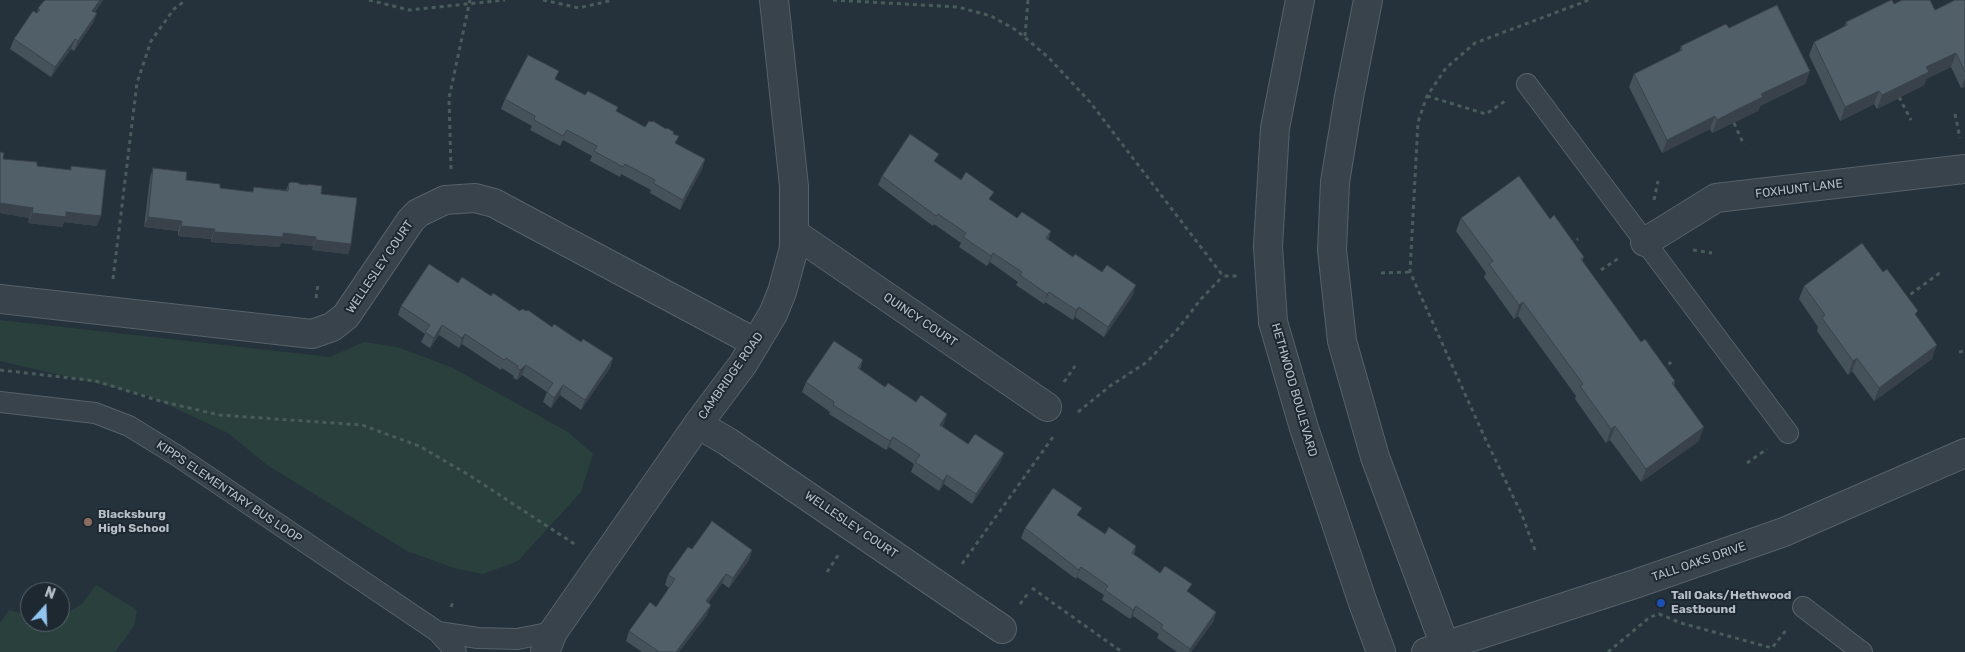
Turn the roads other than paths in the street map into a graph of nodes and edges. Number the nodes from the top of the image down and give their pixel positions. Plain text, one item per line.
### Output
1 (774, 0) edge
2 (1300, 0) edge
3 (1368, 0) edge
4 (1527, 84) dead end
5 (1963, 157) edge
6 (794, 233) junction
7 (1633, 249) junction
8 (0, 299) edge
9 (756, 343) junction
10 (0, 402) edge
11 (1047, 407) dead end
12 (698, 424) junction
13 (1788, 433) dead end
14 (1965, 454) edge
15 (1804, 607) dead end
16 (1002, 629) dead end
17 (438, 632) junction
18 (549, 642) edge
19 (1436, 649) edge
20 (456, 652) edge
21 (1381, 652) edge
22 (1862, 652) edge

1 - 6 street, CAMBRIDGE ROAD
2 - 21 street, HETHWOOD BOULEVARD
3 - 19 street
4 - 7 lane
5 - 7 street, FOXHUNT LANE
6 - 9 street, CAMBRIDGE ROAD
6 - 11 street, QUINCY COURT
7 - 13 lane
8 - 9 street, WELLESLEY COURT
9 - 12 street, CAMBRIDGE ROAD
10 - 17 lane, KIPPS ELEMENTARY BUS LOOP
12 - 16 street, WELLESLEY COURT
12 - 18 street, CAMBRIDGE ROAD
14 - 19 street, TALL OAKS DRIVE
15 - 22 lane
17 - 18 lane, KIPPS ELEMENTARY BUS LOOP
17 - 20 lane, KIPPS ELEMENTARY BUS LOOP

